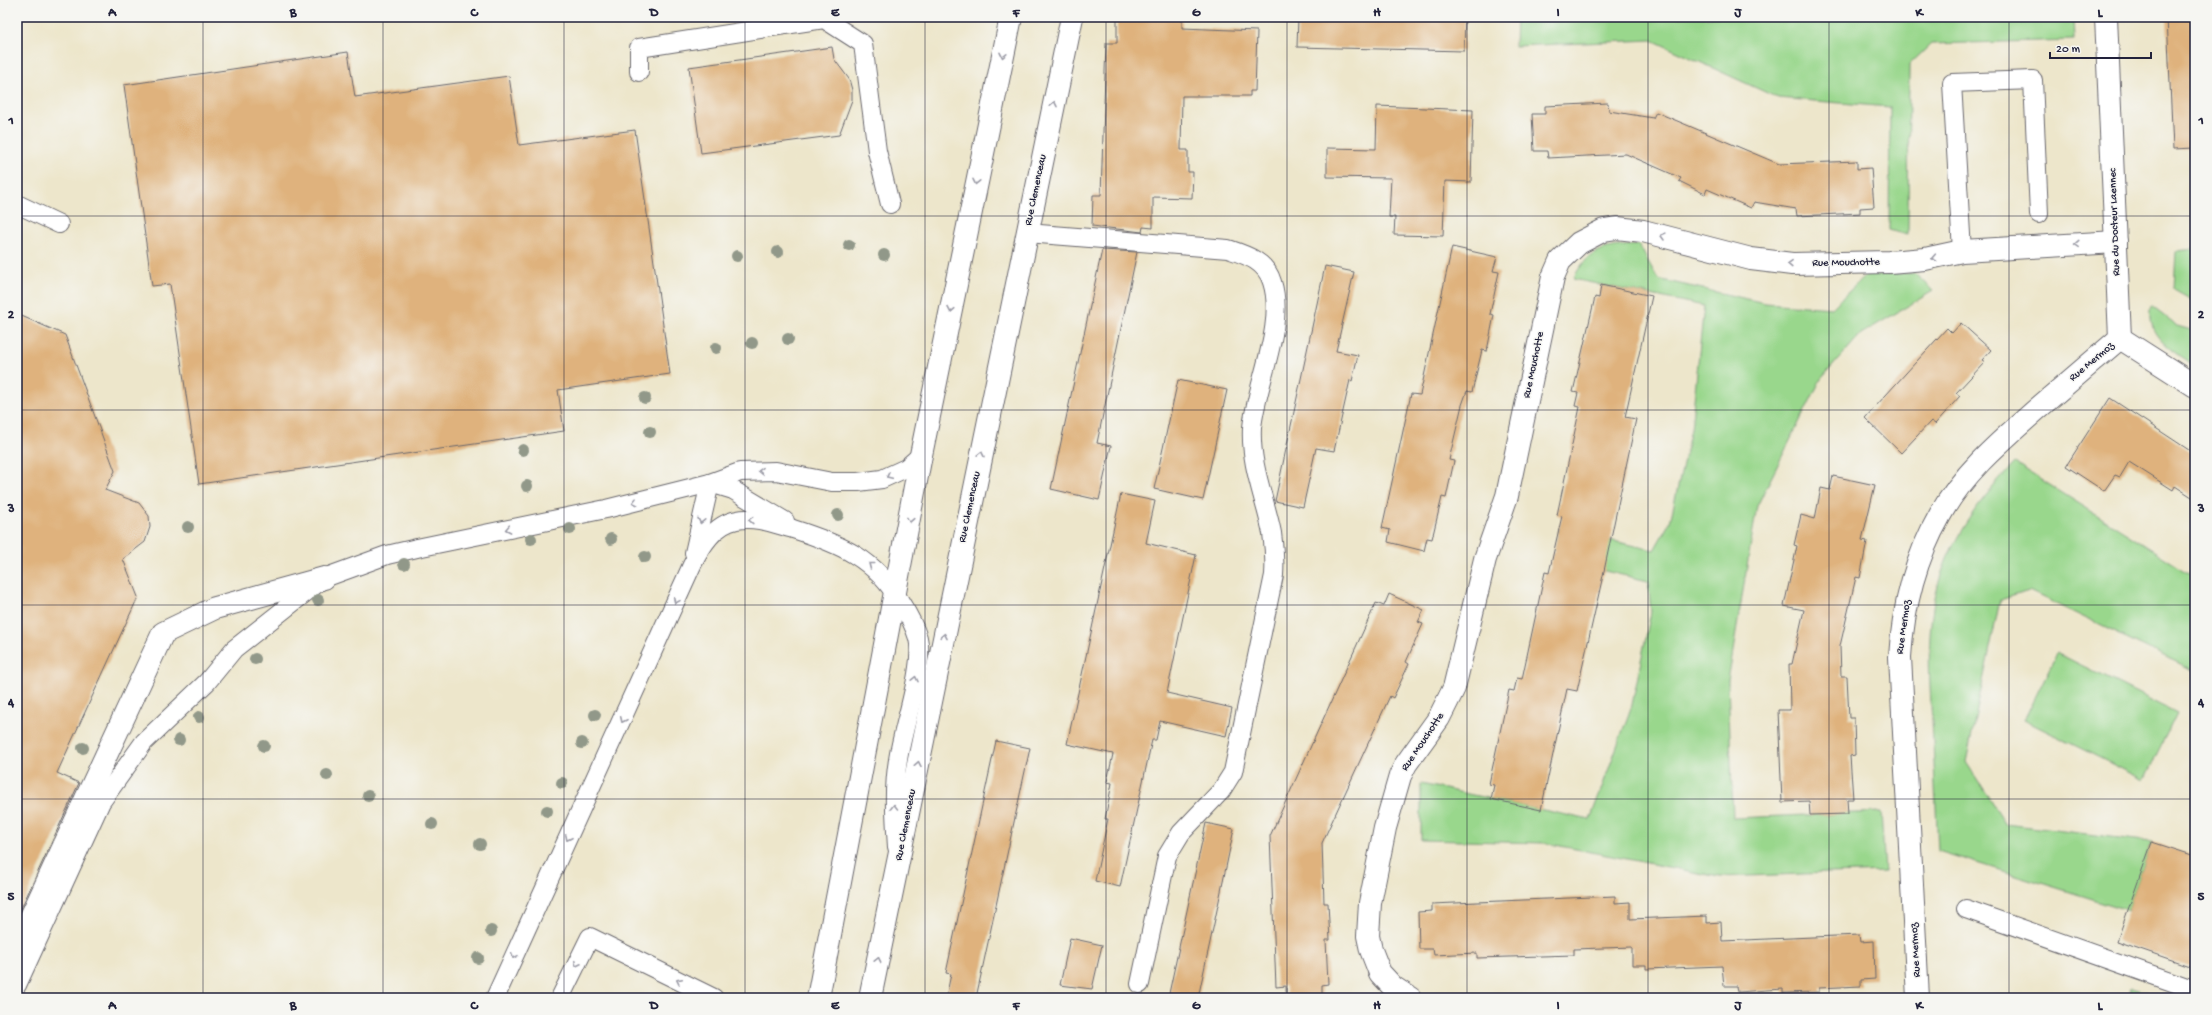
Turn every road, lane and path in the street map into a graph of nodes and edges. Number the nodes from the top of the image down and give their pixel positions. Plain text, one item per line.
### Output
1 (1011, 17) edge
2 (1072, 17) edge
3 (2106, 17) edge
4 (639, 72) dead end
5 (17, 204) edge
6 (890, 204) dead end
7 (2039, 214) dead end
8 (59, 224) dead end
9 (1026, 233) junction
10 (2116, 242) junction
11 (1962, 251) junction
12 (2120, 338) junction
13 (2195, 386) edge
14 (921, 455) junction
15 (710, 483) junction
16 (803, 532) junction
17 (692, 566) junction
18 (324, 578) junction
19 (896, 594) junction
20 (898, 860) junction
21 (1966, 909) dead end
22 (17, 947) edge
23 (17, 984) edge
24 (1140, 984) dead end
25 (2195, 990) edge
26 (495, 998) edge
27 (560, 998) edge
28 (714, 998) edge
29 (818, 998) edge
30 (870, 998) edge
31 (1410, 998) edge
32 (1918, 998) edge

1 -> 14 street
9 -> 2 street, Rue Clemenceau
3 - 10 street, Rue du Docteur Laennec
4 - 6 lane
5 - 8 lane
7 - 11 lane
20 -> 9 street, Rue Clemenceau
9 - 24 lane
10 -> 11 street, Rue Mouchotte
10 - 12 street, Rue du Docteur Laennec
11 -> 31 street, Rue Mouchotte
12 - 13 street
12 - 32 street, Rue Mermoz
14 -> 15 lane
14 -> 19 street
15 - 16 lane
15 -> 17 lane
15 -> 18 lane
16 -> 17 lane
19 -> 16 lane
17 -> 26 lane
18 - 22 street
18 - 23 lane
20 -> 19 lane
19 - 29 street
30 -> 20 street, Rue Clemenceau
21 - 25 lane
28 -> 27 lane

